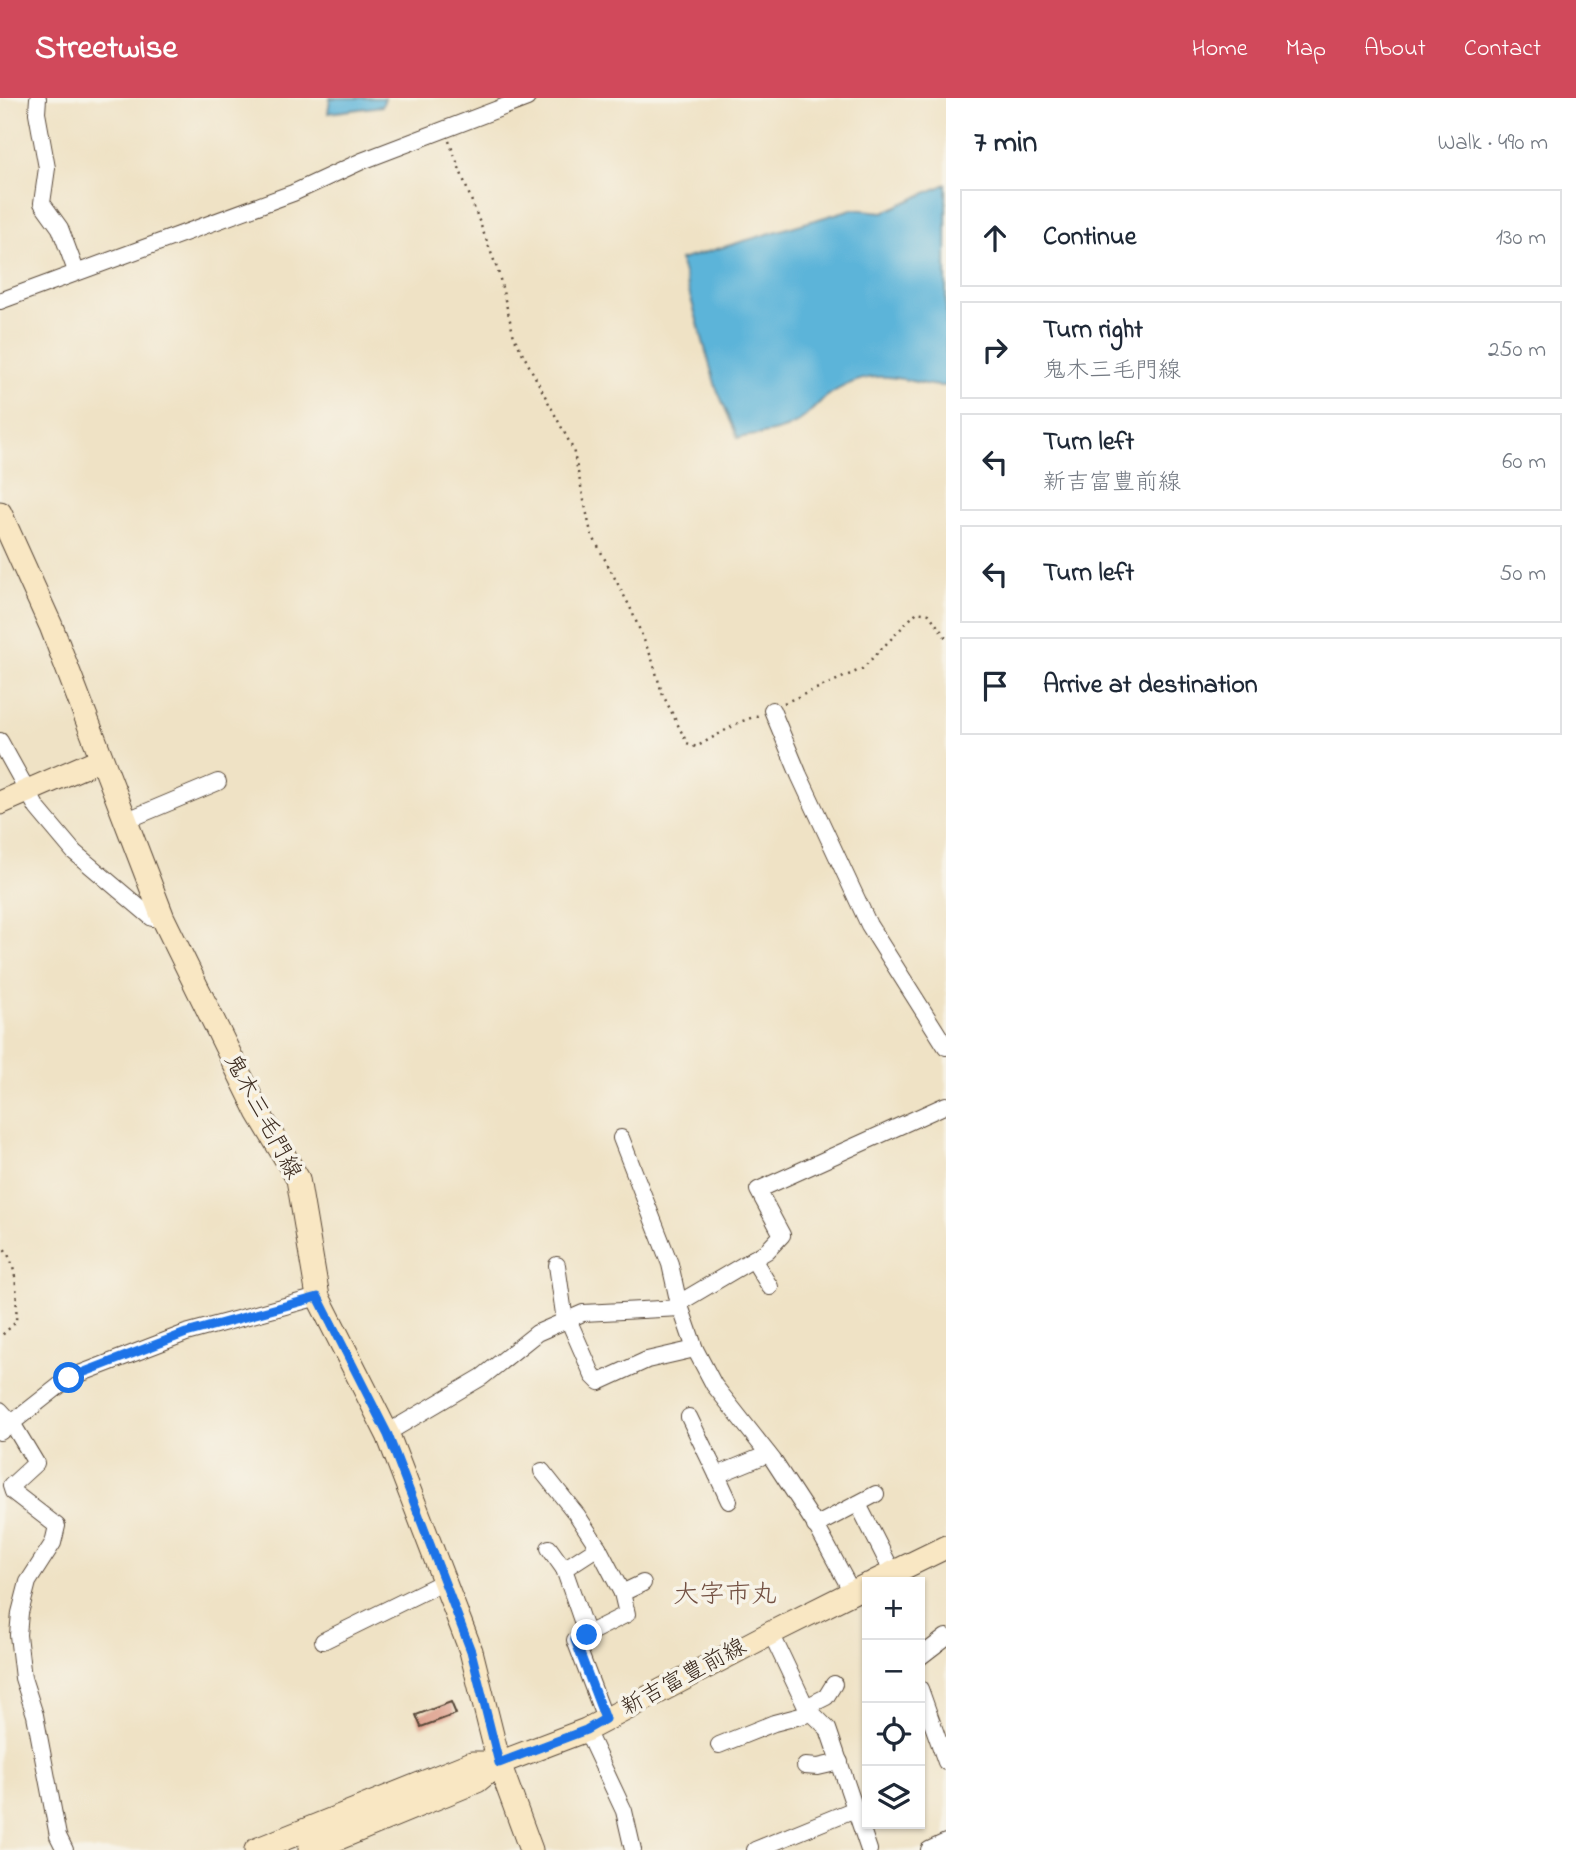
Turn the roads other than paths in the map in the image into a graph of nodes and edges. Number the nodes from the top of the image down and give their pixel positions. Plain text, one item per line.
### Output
1 (38, 98) edge
2 (527, 98) edge
3 (500, 102) edge
4 (76, 271) junction
5 (0, 301) edge
6 (0, 513) edge
7 (772, 710) road end
8 (0, 741) edge
9 (101, 759) junction
10 (218, 782) dead end
11 (29, 790) junction
12 (0, 803) edge
13 (125, 821) junction
14 (163, 918) junction
15 (946, 1047) edge
16 (946, 1105) edge
17 (621, 1138) dead end
18 (753, 1259) junction
19 (557, 1265) dead end
20 (770, 1287) dead end
21 (318, 1297) junction
22 (680, 1305) junction
23 (566, 1320) junction
24 (695, 1349) junction
25 (0, 1410) edge
26 (689, 1417) dead end
27 (6, 1427) edge
28 (387, 1433) junction
29 (768, 1454) junction
30 (542, 1471) dead end
31 (717, 1475) junction
32 (876, 1494) dead end
33 (729, 1501) dead end
34 (858, 1504) junction
35 (816, 1526) junction
36 (946, 1547) edge
37 (549, 1548) dead end
38 (598, 1548) junction
39 (564, 1569) junction
40 (883, 1577) edge
41 (885, 1577) edge
42 (443, 1582) junction
43 (643, 1583) dead end
44 (860, 1589) edge
45 (622, 1593) junction
46 (771, 1633) junction
47 (587, 1635) junction
48 (946, 1637) edge
49 (323, 1641) dead end
50 (925, 1653) edge
51 (834, 1684) dead end
52 (925, 1703) edge
53 (809, 1710) junction
54 (596, 1725) junction
55 (719, 1745) dead end
56 (840, 1762) junction
57 (946, 1762) edge
58 (499, 1763) junction
59 (805, 1766) dead end
60 (855, 1809) junction
61 (946, 1842) edge
62 (65, 1850) edge
63 (256, 1850) edge
64 (310, 1850) edge
65 (531, 1850) edge
66 (633, 1850) edge
67 (755, 1850) edge
68 (869, 1850) edge
69 (929, 1850) edge

1 - 4 street
2 - 3 street
3 - 4 street
4 - 5 street
6 - 9 main road, 鬼木三毛門線
7 - 15 street
8 - 11 street
9 - 11 main road
9 - 13 main road, 鬼木三毛門線
10 - 13 street
11 - 12 main road
11 - 14 street
13 - 14 main road, 鬼木三毛門線
14 - 21 main road, 鬼木三毛門線
16 - 18 street
17 - 22 street
18 - 20 street
18 - 22 street
19 - 23 street
21 - 27 street
21 - 28 main road, 鬼木三毛門線
22 - 23 street
22 - 24 street
23 - 24 street
23 - 28 street
24 - 29 street
25 - 27 street
26 - 31 street
27 - 62 street
28 - 42 main road, 鬼木三毛門線
29 - 31 street
29 - 35 street
30 - 38 street
31 - 33 street
32 - 34 street
34 - 35 street
34 - 40 street
35 - 44 street
36 - 41 main road
37 - 39 street
38 - 39 street
38 - 45 street
39 - 47 street
42 - 49 street
42 - 58 main road, 鬼木三毛門線
43 - 45 street
44 - 46 main road, 新吉富豊前線
45 - 47 street
46 - 53 street
46 - 54 main road, 新吉富豊前線
47 - 54 street
48 - 50 street
51 - 53 street
52 - 57 street
53 - 55 street
53 - 56 street
54 - 58 main road, 新吉富豊前線
54 - 66 street
56 - 59 street
56 - 60 street
58 - 63 main road, 新吉富豊前線
58 - 64 main road, 新吉富豊前線
58 - 65 main road, 鬼木三毛門線
60 - 67 street
60 - 68 street
61 - 69 street

